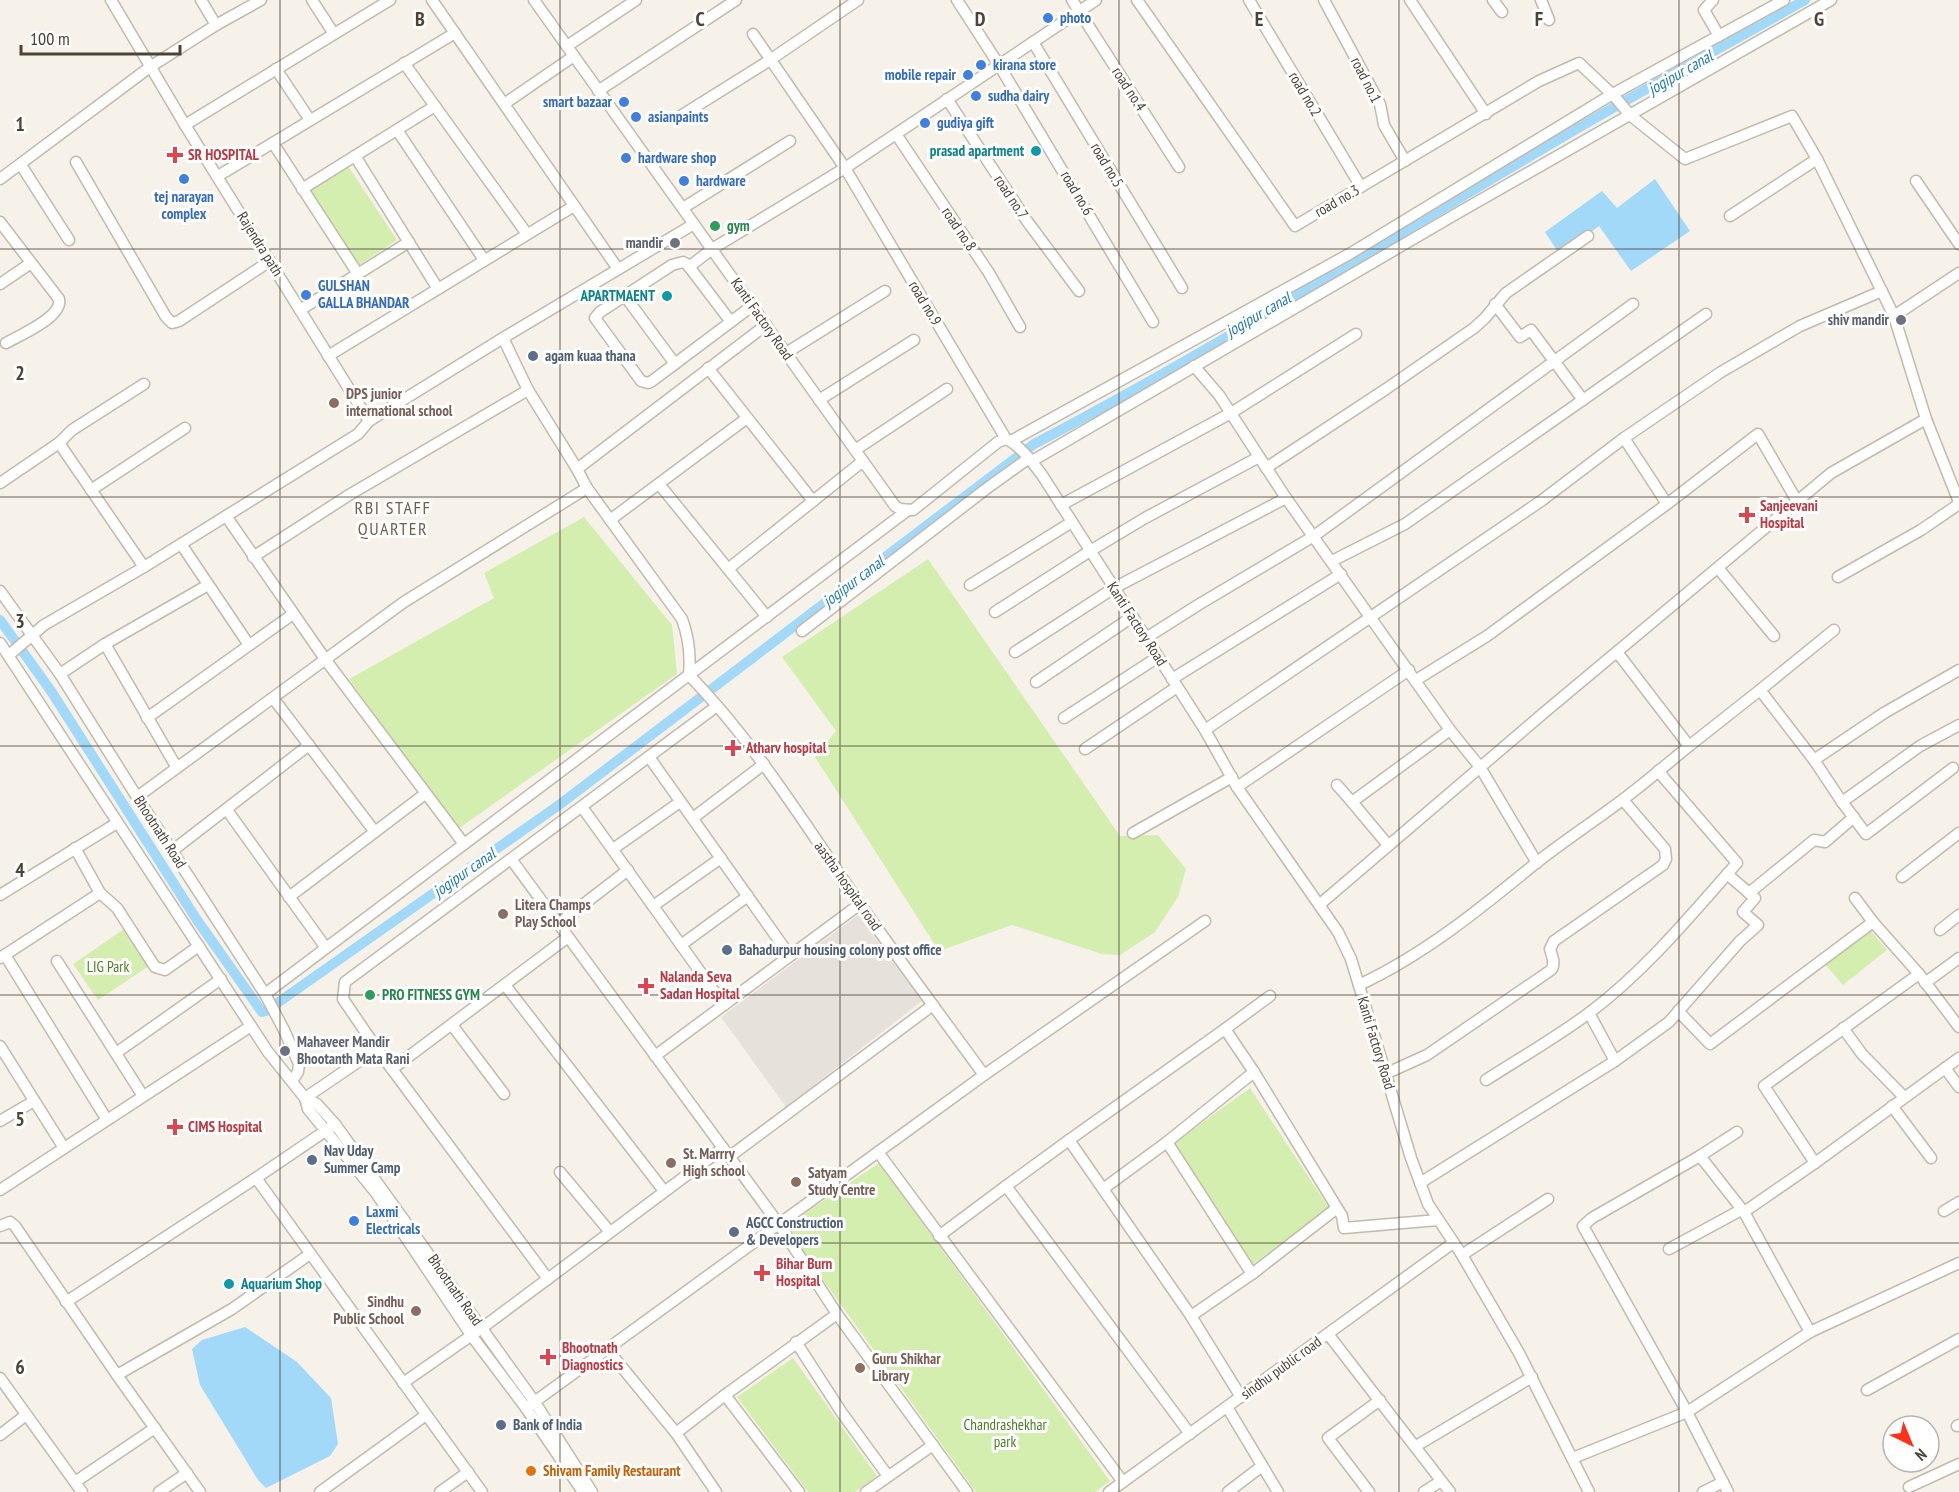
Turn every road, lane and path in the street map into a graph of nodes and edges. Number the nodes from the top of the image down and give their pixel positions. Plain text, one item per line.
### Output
1 (111, 0) edge
2 (201, 0) edge
3 (261, 0) edge
4 (312, 0) edge
5 (432, 0) edge
6 (534, 0) edge
7 (636, 0) edge
8 (736, 0) edge
9 (858, 0) edge
10 (957, 0) edge
11 (1072, 0) edge
12 (1096, 0) edge
13 (1137, 0) edge
14 (1249, 0) edge
15 (1324, 0) edge
16 (1410, 0) edge
17 (1493, 0) edge
18 (1541, 0) edge
19 (1713, 0) edge
20 (1784, 0) edge
21 (1831, 0) edge
22 (382, 2) edge
23 (1079, 12) junction
24 (1502, 12) dead end
25 (1549, 20) dead end
26 (216, 25) junction
27 (455, 33) junction
28 (334, 34) junction
29 (753, 34) dead end
30 (1719, 36) junction
31 (1033, 42) junction
32 (567, 46) junction
33 (574, 56) junction
34 (771, 59) junction
35 (404, 63) junction
36 (999, 65) junction
37 (150, 67) junction
38 (276, 69) junction
39 (598, 90) junction
40 (1613, 96) junction
41 (947, 99) junction
42 (504, 104) junction
43 (435, 106) junction
44 (1627, 112) junction
45 (1486, 114) junction
46 (680, 117) dead end
47 (310, 120) junction
48 (185, 124) junction
49 (397, 130) junction
50 (896, 134) junction
51 (790, 141) dead end
52 (273, 143) junction
53 (355, 156) junction
54 (1817, 159) junction
55 (1405, 161) junction
56 (76, 162) dead end
57 (21, 165) junction
58 (1179, 167) dead end
59 (845, 168) junction
60 (218, 176) junction
61 (0, 179) edge
62 (1916, 181) dead end
63 (1360, 187) junction
64 (302, 189) junction
65 (574, 206) junction
66 (682, 208) junction
67 (1730, 216) dead end
68 (0, 222) edge
69 (694, 224) junction
70 (527, 234) junction
71 (1588, 236) dead end
72 (69, 240) dead end
73 (409, 242) junction
74 (1959, 244) edge
75 (712, 249) junction
76 (484, 260) junction
77 (270, 261) junction
78 (31, 263) junction
79 (689, 267) junction
80 (618, 269) junction
81 (1959, 273) edge
82 (358, 274) junction
83 (0, 284) edge
84 (1182, 288) dead end
85 (438, 289) junction
86 (885, 291) dead end
87 (1079, 291) dead end
88 (1882, 291) junction
89 (625, 296) junction
90 (1496, 304) junction
91 (1633, 304) dead end
92 (752, 306) junction
93 (300, 310) junction
94 (1706, 314) dead end
95 (1894, 316) junction
96 (730, 322) junction
97 (1154, 322) dead end
98 (766, 325) junction
99 (1020, 327) dead end
100 (1356, 334) dead end
101 (502, 338) junction
102 (914, 340) dead end
103 (6, 343) dead end
104 (786, 353) junction
105 (328, 356) junction
106 (1555, 360) junction
107 (675, 364) junction
108 (1194, 366) junction
109 (708, 368) junction
110 (144, 384) dead end
111 (947, 389) dead end
112 (528, 390) junction
113 (819, 400) junction
114 (1583, 400) junction
115 (1231, 413) junction
116 (747, 418) junction
117 (1926, 419) junction
118 (369, 421) junction
119 (185, 428) dead end
120 (1624, 438) junction
121 (1011, 441) junction
122 (59, 443) junction
123 (855, 450) junction
124 (1259, 457) junction
125 (1029, 458) junction
126 (863, 461) junction
127 (1266, 468) junction
128 (577, 469) junction
129 (0, 483) edge
130 (659, 484) junction
131 (586, 488) junction
132 (91, 490) junction
133 (1286, 498) junction
134 (1958, 498) edge
135 (813, 501) junction
136 (1797, 501) junction
137 (1667, 504) junction
138 (1061, 505) junction
139 (909, 510) junction
140 (226, 516) junction
141 (610, 520) junction
142 (1072, 522) junction
143 (1314, 536) junction
144 (181, 544) junction
145 (1090, 550) junction
146 (253, 557) junction
147 (1332, 561) junction
148 (144, 567) junction
149 (728, 568) junction
150 (1718, 568) junction
151 (1341, 574) junction
152 (1838, 577) dead end
153 (208, 585) junction
154 (970, 585) dead end
155 (1114, 588) junction
156 (0, 591) edge
157 (994, 612) dead end
158 (293, 614) junction
159 (1371, 616) junction
160 (767, 617) junction
161 (1132, 617) junction
162 (1834, 630) dead end
163 (802, 631) dead end
164 (1774, 636) dead end
165 (30, 637) junction
166 (1146, 638) junction
167 (0, 643) edge
168 (105, 644) junction
169 (249, 645) junction
170 (12, 652) junction
171 (1015, 652) dead end
172 (1617, 652) junction
173 (1158, 657) junction
174 (325, 659) junction
175 (1409, 670) junction
176 (1959, 670) edge
177 (60, 674) junction
178 (693, 679) junction
179 (1416, 680) junction
180 (1036, 682) dead end
181 (1174, 683) junction
182 (1760, 690) junction
183 (273, 698) junction
184 (714, 702) junction
185 (147, 718) junction
186 (1064, 718) dead end
187 (1959, 725) edge
188 (1205, 730) junction
189 (1450, 730) junction
190 (309, 745) junction
191 (1689, 746) junction
192 (1085, 749) dead end
193 (649, 757) junction
194 (1814, 759) junction
195 (764, 764) junction
196 (1480, 767) junction
197 (177, 768) junction
198 (1953, 768) dead end
199 (1658, 771) junction
200 (1234, 782) junction
201 (1337, 785) dead end
202 (425, 794) junction
203 (137, 797) junction
204 (1623, 800) junction
205 (680, 802) junction
206 (1352, 802) junction
207 (1842, 802) junction
208 (582, 807) junction
209 (227, 810) junction
210 (693, 818) junction
211 (1854, 818) junction
212 (117, 823) junction
213 (375, 832) junction
214 (1133, 833) dead end
215 (1959, 833) edge
216 (464, 844) junction
217 (1388, 845) junction
218 (75, 848) junction
219 (613, 849) junction
220 (172, 851) junction
221 (721, 858) junction
222 (511, 859) junction
223 (1537, 863) junction
224 (628, 870) junction
225 (1727, 873) junction
226 (1902, 877) dead end
227 (100, 893) junction
228 (1749, 893) junction
229 (0, 895) edge
230 (748, 896) junction
231 (289, 897) junction
232 (1856, 898) dead end
233 (860, 904) junction
234 (1319, 904) junction
235 (653, 906) junction
236 (1959, 915) edge
237 (1205, 921) dead end
238 (1873, 921) junction
239 (558, 924) junction
240 (1940, 930) dead end
241 (568, 937) junction
242 (681, 945) junction
243 (199, 946) junction
244 (326, 948) junction
245 (3, 956) edge
246 (790, 956) junction
247 (1959, 958) edge
248 (57, 961) dead end
249 (1922, 978) junction
250 (221, 979) junction
251 (505, 985) junction
252 (1359, 985) junction
253 (1270, 996) dead end
254 (267, 998) junction
255 (724, 1005) junction
256 (933, 1005) junction
257 (1678, 1011) junction
258 (1589, 1013) junction
259 (452, 1025) junction
260 (251, 1026) junction
261 (1959, 1027) edge
262 (1842, 1028) junction
263 (1225, 1029) junction
264 (0, 1046) edge
265 (377, 1049) junction
266 (116, 1053) junction
267 (656, 1056) junction
268 (1959, 1058) edge
269 (1616, 1061) junction
270 (1945, 1068) junction
271 (392, 1069) junction
272 (1254, 1072) junction
273 (1385, 1074) junction
274 (984, 1075) junction
275 (1486, 1080) dead end
276 (292, 1081) junction
277 (1959, 1087) edge
278 (504, 1094) dead end
279 (144, 1096) junction
280 (1904, 1097) junction
281 (305, 1098) junction
282 (34, 1101) junction
283 (1892, 1106) junction
284 (107, 1120) junction
285 (0, 1121) edge
286 (335, 1124) junction
287 (326, 1131) junction
288 (1737, 1132) dead end
289 (1069, 1140) junction
290 (1167, 1143) junction
291 (63, 1148) junction
292 (726, 1152) junction
293 (878, 1152) junction
294 (1700, 1156) junction
295 (1931, 1158) dead end
296 (1815, 1163) junction
297 (560, 1172) dead end
298 (256, 1178) junction
299 (1420, 1183) junction
300 (1006, 1186) junction
301 (1103, 1189) junction
302 (0, 1190) edge
303 (664, 1191) junction
304 (1548, 1199) dead end
305 (1959, 1202) edge
306 (1337, 1208) junction
307 (1742, 1211) junction
308 (1944, 1211) dead end
309 (1437, 1220) junction
310 (778, 1223) junction
311 (0, 1226) edge
312 (610, 1232) junction
313 (939, 1236) junction
314 (1453, 1243) junction
315 (1669, 1250) dead end
316 (310, 1254) junction
317 (1462, 1255) junction
318 (1959, 1263) edge
319 (1252, 1274) junction
320 (548, 1279) junction
321 (66, 1302) junction
322 (837, 1314) junction
323 (1191, 1316) junction
324 (482, 1328) junction
325 (1810, 1332) junction
326 (1328, 1334) junction
327 (471, 1335) junction
328 (1959, 1339) edge
329 (796, 1342) junction
330 (607, 1348) junction
331 (117, 1375) junction
332 (1532, 1377) junction
333 (0, 1378) edge
334 (403, 1383) junction
335 (1867, 1390) dead end
336 (725, 1395) junction
337 (1241, 1397) junction
338 (1380, 1400) junction
339 (530, 1404) junction
340 (1227, 1407) junction
341 (1687, 1412) junction
342 (426, 1414) junction
343 (26, 1415) junction
344 (154, 1428) junction
345 (676, 1433) junction
346 (1190, 1434) junction
347 (0, 1435) edge
348 (933, 1445) junction
349 (1416, 1446) junction
350 (1574, 1458) junction
351 (1959, 1464) edge
352 (1262, 1466) junction
353 (468, 1472) junction
354 (187, 1473) junction
355 (888, 1476) junction
356 (1441, 1481) junction
357 (75, 1482) junction
358 (1123, 1482) junction
359 (1725, 1487) edge
360 (1909, 1487) dead end
361 (580, 1488) edge
362 (82, 1492) edge
363 (159, 1492) edge
364 (200, 1492) edge
365 (320, 1492) edge
366 (440, 1492) edge
367 (482, 1492) edge
368 (592, 1492) edge
369 (716, 1492) edge
370 (799, 1492) edge
371 (866, 1492) edge
372 (967, 1492) edge
373 (1110, 1492) edge
374 (1228, 1492) edge
375 (1278, 1492) edge
376 (1369, 1492) edge
377 (1424, 1492) edge
378 (1450, 1492) edge
379 (1589, 1492) edge
380 (1703, 1492) edge

1 - 37 street, Rajendra path
2 - 26 street
3 - 26 street
4 - 28 street
5 - 27 street
6 - 32 street, Kanti Factory Road
7 - 32 street
8 - 39 street
9 - 34 street
10 - 36 street, road no.6
11 - 23 street, road no.4
12 - 23 street
13 - 63 street, road no.3
14 - 63 street, road no.2
15 - 55 street, road no.1
16 - 45 street
17 - 24 street
18 - 25 street
19 - 30 street
20 - 30 street
21 - 44 street
22 - 28 street
23 - 31 street
23 - 58 street, road no.4
26 - 37 street
27 - 35 street
27 - 42 street
28 - 38 street
29 - 34 street, road no.9
30 - 40 street
31 - 36 street
31 - 84 street, road no.5
32 - 33 street, Kanti Factory Road
33 - 39 street, Kanti Factory Road
33 - 42 street
34 - 46 street
34 - 59 street, road no.9
35 - 43 street
35 - 47 street
36 - 41 street
36 - 97 street, road no.6
37 - 48 street, Rajendra path
37 - 57 street
38 - 47 street
38 - 48 street
39 - 66 street, Kanti Factory Road
40 - 44 street
40 - 45 street, road no.3
40 - 121 street
41 - 50 street
41 - 87 street, road no.7
42 - 65 street
43 - 49 street
43 - 70 street
44 - 54 street
44 - 108 street
45 - 55 street, road no.3
47 - 52 street
48 - 60 street, Rajendra path
49 - 53 street
49 - 76 street
50 - 59 street
50 - 99 street, road no.8
51 - 66 street
52 - 60 street
52 - 64 street
53 - 64 street
53 - 73 street
54 - 67 street
54 - 88 street
55 - 63 street, road no.3
56 - 77 street
57 - 61 street
57 - 72 street
59 - 75 street
59 - 121 street, road no.9
60 - 77 street, Rajendra path
62 - 74 street
64 - 82 street
65 - 70 street
65 - 80 street
66 - 69 street, Kanti Factory Road
68 - 78 street
69 - 75 street, Kanti Factory Road
69 - 80 street
70 - 76 street
71 - 90 street
73 - 82 street
73 - 85 street
75 - 79 street
75 - 92 street, Kanti Factory Road
76 - 85 street
77 - 93 street, Rajendra path
78 - 83 street
78 - 103 street
79 - 89 street
79 - 96 street
80 - 101 street
81 - 95 street
82 - 93 street
85 - 105 street
86 - 104 street
88 - 95 street
88 - 120 street
89 - 107 street
89 - 107 street
90 - 106 street
90 - 127 street
91 - 106 street
92 - 96 street
92 - 98 street, Kanti Factory Road
93 - 105 street, Rajendra path
94 - 114 street
95 - 117 street
96 - 107 street
98 - 104 street, Kanti Factory Road
98 - 109 street
100 - 115 street
101 - 112 street
101 - 118 street
102 - 113 street
104 - 113 street, Kanti Factory Road
105 - 118 street, Rajendra path
106 - 114 street
106 - 143 street
108 - 115 street
108 - 125 street
109 - 116 street
109 - 128 street
110 - 122 street
111 - 123 street
112 - 128 street
112 - 146 street
113 - 123 street, Kanti Factory Road
114 - 147 street
115 - 124 street
115 - 138 street
116 - 130 street
116 - 135 street
117 - 134 street
117 - 136 street
118 - 140 street
119 - 132 street
120 - 137 street
120 - 159 street
121 - 125 street, Kanti Factory Road
121 - 139 street
122 - 129 street
122 - 132 street
123 - 126 street, Kanti Factory Road
124 - 127 street
124 - 145 street
125 - 138 street, Kanti Factory Road
125 - 163 street
126 - 135 street
126 - 139 street, Kanti Factory Road
127 - 133 street
128 - 131 street
130 - 141 street
130 - 149 street
131 - 141 street
131 - 174 street
132 - 148 street
133 - 143 street
133 - 155 street
134 - 152 street
135 - 149 street
136 - 137 street
136 - 150 street
137 - 179 street
138 - 142 street, Kanti Factory Road
139 - 160 street
140 - 144 street
140 - 146 street
141 - 178 street
142 - 145 street, Kanti Factory Road
142 - 154 street
143 - 147 street
143 - 166 street
144 - 148 street
144 - 153 street
145 - 155 street, Kanti Factory Road
145 - 157 street
146 - 158 street
147 - 151 street
148 - 165 street
149 - 160 street
150 - 164 street
150 - 172 street
151 - 159 street
151 - 181 street
153 - 168 street
153 - 169 street
155 - 161 street, Kanti Factory Road
155 - 171 street
156 - 165 street, Bhootnath Road
158 - 169 street
158 - 174 street
159 - 175 street
159 - 188 street
160 - 178 street
161 - 166 street, Kanti Factory Road
161 - 180 street
162 - 182 street
165 - 170 street
165 - 177 street, Bhootnath Road
166 - 173 street, Kanti Factory Road
167 - 170 street, Bhootnath Road
168 - 177 street
168 - 185 street
169 - 185 street
170 - 212 street, Bhootnath Road
172 - 191 street
172 - 196 street
173 - 181 street, Kanti Factory Road
173 - 186 street
174 - 183 street
174 - 202 street
175 - 179 street
175 - 200 street
176 - 194 street
177 - 203 street, Bhootnath Road
178 - 184 street, aastha hospital road
178 - 216 street
179 - 189 street
181 - 188 street, Kanti Factory Road
181 - 192 street
182 - 191 street
182 - 194 street
183 - 190 street
183 - 197 street
184 - 193 street
184 - 195 street, aastha hospital road
185 - 197 street
187 - 207 street
188 - 200 street, Kanti Factory Road
189 - 196 street
189 - 206 street
190 - 209 street
190 - 213 street
191 - 199 street
193 - 205 street
193 - 208 street
194 - 207 street
195 - 210 street
195 - 233 street, aastha hospital road
196 - 217 street
196 - 223 street
197 - 203 street
198 - 211 street
199 - 204 street
199 - 225 street
200 - 214 street
200 - 234 street, Kanti Factory Road
201 - 206 street
202 - 213 street
202 - 216 street
203 - 220 street, Bhootnath Road
204 - 223 street
204 - 273 street
205 - 210 street
205 - 219 street
206 - 217 street
207 - 211 street
208 - 219 street
208 - 222 street
209 - 220 street
209 - 231 street
210 - 221 street
211 - 228 street
212 - 218 street
212 - 243 street, Bhootnath Road
213 - 231 street
215 - 226 street
216 - 244 street
217 - 234 street
218 - 227 street
218 - 229 street
219 - 224 street
220 - 254 street, Bhootnath Road
221 - 230 street
221 - 235 street
222 - 239 street
222 - 265 street
223 - 252 street
224 - 235 street
224 - 239 street
225 - 228 street
225 - 258 street
227 - 243 street
227 - 245 street
228 - 257 street
230 - 242 street
230 - 246 street
231 - 244 street
232 - 238 street
233 - 246 street
233 - 256 street, aastha hospital road
234 - 252 street, Kanti Factory Road
235 - 242 street
236 - 240 street
237 - 274 street
238 - 249 street
238 - 257 street
239 - 241 street
241 - 251 street
241 - 267 street
242 - 255 street
243 - 250 street, Bhootnath Road
244 - 254 street
245 - 284 street
246 - 255 street
247 - 249 street
248 - 266 street
249 - 261 street
249 - 262 street
250 - 260 street, Bhootnath Road
250 - 266 street
251 - 259 street
251 - 303 street
252 - 273 street, Kanti Factory Road
253 - 263 street
254 - 276 street, Bhootnath Road
255 - 267 street
256 - 274 street, aastha hospital road
256 - 292 street
257 - 269 street
258 - 269 street
258 - 275 street
259 - 271 street
259 - 278 street
260 - 276 street, Bhootnath Road
260 - 279 street
262 - 280 street
262 - 296 street
263 - 272 street
263 - 289 street
264 - 282 street
265 - 271 street
265 - 281 street
266 - 279 street
267 - 292 street
268 - 270 street
269 - 299 street
270 - 277 street
270 - 280 street
271 - 320 street
272 - 290 street
272 - 306 street
273 - 299 street, Kanti Factory Road
274 - 293 street
276 - 281 street, Bhootnath Road
279 - 284 street
280 - 283 street
281 - 286 street, Bhootnath Road
281 - 287 street, Bhootnath Road
282 - 285 street
282 - 291 street
283 - 295 street
283 - 296 street
284 - 291 street
286 - 287 street
286 - 324 street, Bhootnath Road
287 - 298 street
287 - 327 street, Bhootnath Road
288 - 294 street
289 - 300 street
289 - 301 street
290 - 301 street
290 - 319 street
291 - 302 street
292 - 303 street
292 - 310 street
293 - 310 street
293 - 313 street
294 - 307 street
294 - 341 street
296 - 307 street
297 - 312 street
298 - 316 street
298 - 321 street
299 - 309 street, Kanti Factory Road
300 - 313 street
300 - 346 street
301 - 323 street
303 - 312 street
304 - 317 street
305 - 308 street
306 - 309 street
306 - 319 street
307 - 315 street
307 - 325 street
309 - 314 street, Kanti Factory Road
310 - 322 street
310 - 330 street
311 - 321 street
312 - 320 street
313 - 358 street
314 - 317 street, Kanti Factory Road
314 - 326 street, sindhu public road
316 - 331 street
316 - 334 street
317 - 332 street, Kanti Factory Road
318 - 325 street
319 - 323 street
320 - 324 street
321 - 331 street
322 - 329 street
322 - 348 street
323 - 337 street
324 - 327 street
324 - 339 street, Bhootnath Road
325 - 341 street
326 - 337 street, sindhu public road
326 - 338 street
327 - 334 street
327 - 339 street, Bhootnath Road
328 - 335 street
329 - 336 street
329 - 355 street
330 - 339 street
330 - 345 street
331 - 344 street
332 - 349 street
332 - 350 street, Kanti Factory Road
333 - 343 street
334 - 342 street
336 - 345 street
336 - 370 street
337 - 340 street, sindhu public road
338 - 349 street
338 - 376 street
339 - 361 street, Bhootnath Road
340 - 346 street, sindhu public road
340 - 352 street
341 - 350 street
341 - 359 street
342 - 353 street
342 - 365 street
343 - 347 street
343 - 357 street
344 - 354 street
344 - 357 street
345 - 369 street
346 - 358 street, sindhu public road
348 - 355 street
348 - 372 street
349 - 356 street
350 - 379 street, Kanti Factory Road
351 - 360 street
352 - 374 street
352 - 375 street
353 - 366 street
353 - 367 street
354 - 363 street
354 - 364 street
355 - 371 street
356 - 377 street
356 - 378 street
357 - 362 street
358 - 373 street, sindhu public road
359 - 380 street
361 - 368 street, Bhootnath Road

